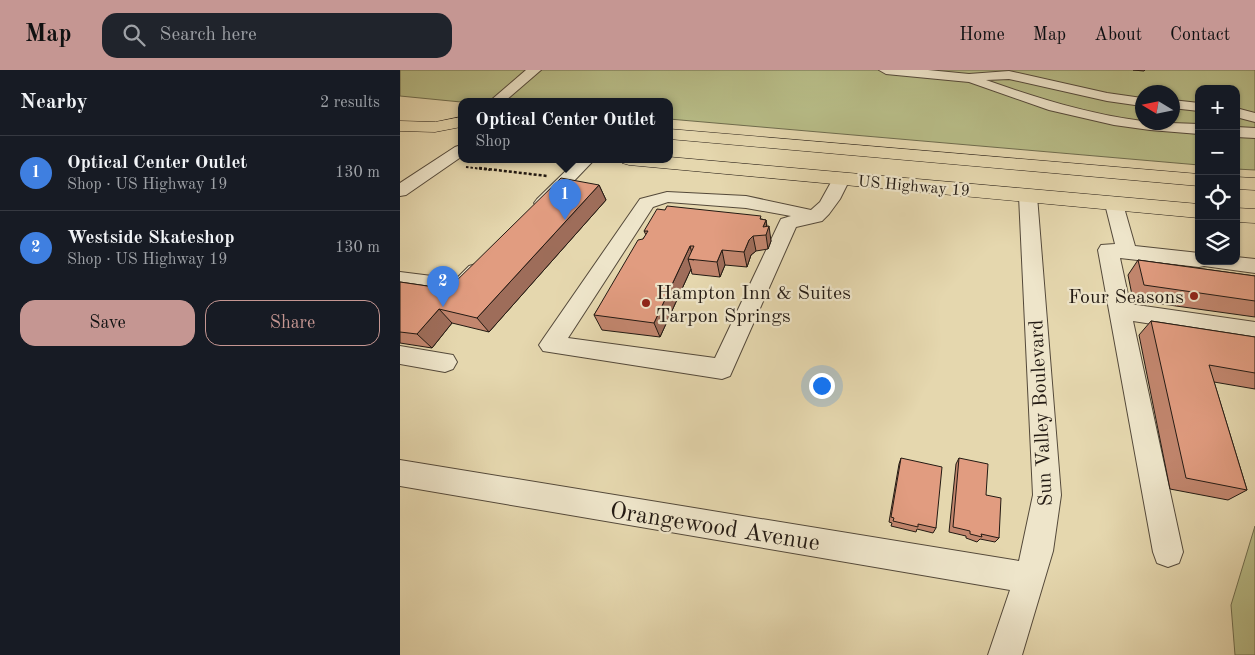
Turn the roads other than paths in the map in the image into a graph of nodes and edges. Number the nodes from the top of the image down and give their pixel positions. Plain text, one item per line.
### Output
1 (534, 70) edge
2 (886, 70) edge
3 (891, 70) edge
4 (969, 78) junction
5 (501, 98) edge
6 (1135, 101) edge
7 (1180, 105) edge
8 (1195, 107) edge
9 (400, 110) edge
10 (1240, 113) edge
11 (458, 116) edge
12 (1255, 118) edge
13 (458, 123) edge
14 (400, 126) edge
15 (1195, 130) edge
16 (1240, 132) edge
17 (1255, 133) edge
18 (673, 134) edge
19 (400, 137) edge
20 (458, 143) edge
21 (780, 143) junction
22 (673, 146) edge
23 (458, 152) edge
24 (583, 163) edge
25 (673, 163) edge
26 (1028, 165) junction
27 (848, 179) junction
28 (1195, 180) edge
29 (1240, 184) edge
30 (1255, 186) edge
31 (1240, 188) edge
32 (1195, 190) edge
33 (400, 191) edge
34 (1028, 196) junction
35 (1114, 204) junction
36 (1195, 211) edge
37 (1240, 214) edge
38 (532, 215) edge
39 (1255, 216) edge
40 (815, 217) junction
41 (1127, 252) junction
42 (488, 260) edge
43 (1195, 260) edge
44 (1240, 264) edge
45 (1255, 266) edge
46 (400, 279) edge
47 (1120, 311) junction
48 (1255, 332) edge
49 (400, 355) edge
50 (445, 362) dead end
51 (400, 473) edge
52 (1168, 552) dead end
53 (1029, 578) junction
54 (1005, 655) edge

1 - 5 street
2 - 3 street
3 - 4 street
4 - 6 street
4 - 15 street
7 - 8 street
9 - 11 highway
10 - 12 street
13 - 14 highway
16 - 17 street
18 - 21 highway, US Highway 19
19 - 20 highway
21 - 22 highway
21 - 26 highway, US Highway 19
23 - 33 street
24 - 38 street
25 - 27 highway, US Highway 19
26 - 27 highway
26 - 28 highway, US Highway 19
27 - 34 highway, US Highway 19
27 - 40 street
29 - 30 highway
30 - 31 highway
32 - 34 highway
34 - 35 highway, US Highway 19
34 - 53 street, Sun Valley Boulevard
35 - 36 highway, US Highway 19
35 - 41 street
37 - 39 highway
40 - 40 street
41 - 43 street
41 - 47 street
42 - 46 street
44 - 45 street
47 - 48 street
47 - 52 street
49 - 50 street
51 - 53 street, Orangewood Avenue
53 - 54 street, Sun Valley Boulevard

